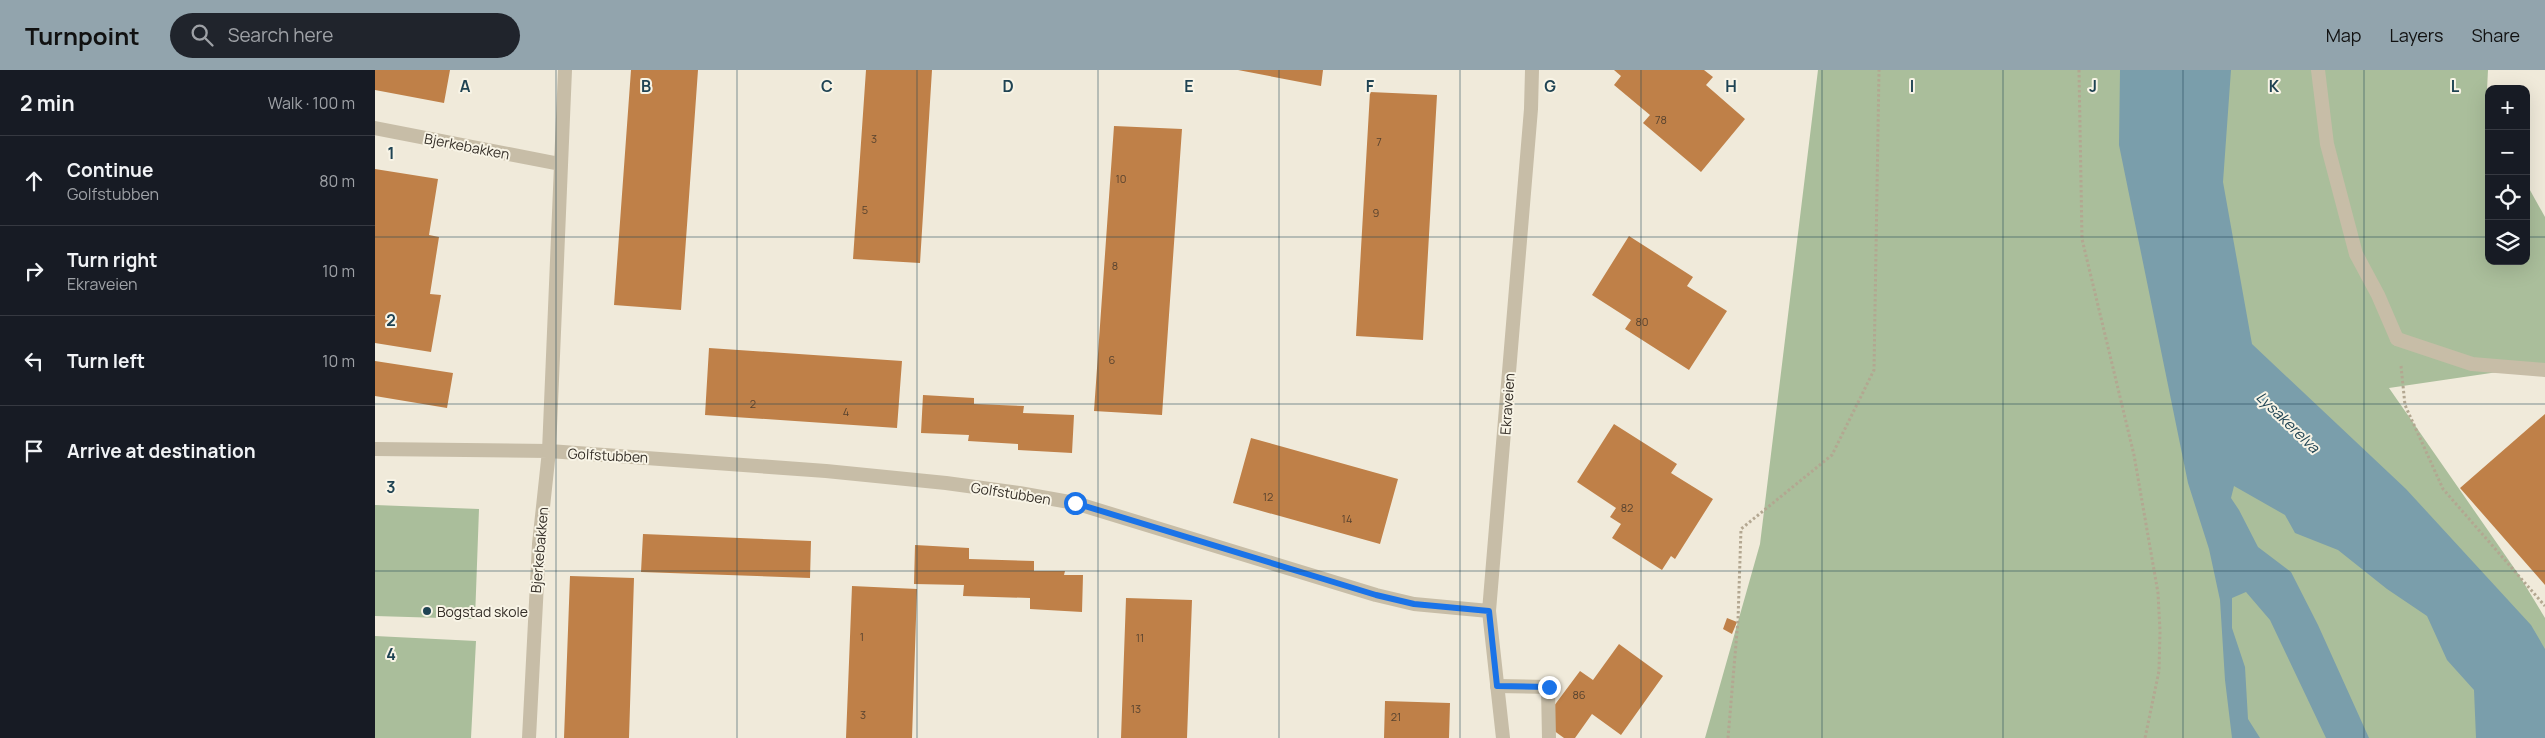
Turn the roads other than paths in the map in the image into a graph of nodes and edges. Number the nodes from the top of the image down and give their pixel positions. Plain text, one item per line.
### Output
1 (565, 70) edge
2 (1532, 70) edge
3 (2318, 70) edge
4 (375, 128) edge
5 (560, 164) junction
6 (2545, 370) edge
7 (375, 448) edge
8 (549, 451) junction
9 (1489, 611) junction
10 (1497, 686) junction
11 (529, 738) edge
12 (1503, 738) edge
13 (1549, 738) edge

1 - 5 street, Bjerkebakken
2 - 9 street, Ekraveien
3 - 6 street
4 - 5 street, Bjerkebakken
5 - 8 street, Bjerkebakken
7 - 8 street
8 - 9 street, Golfstubben
8 - 11 street, Bjerkebakken
9 - 10 street, Ekraveien
10 - 12 street, Ekraveien
10 - 13 street

